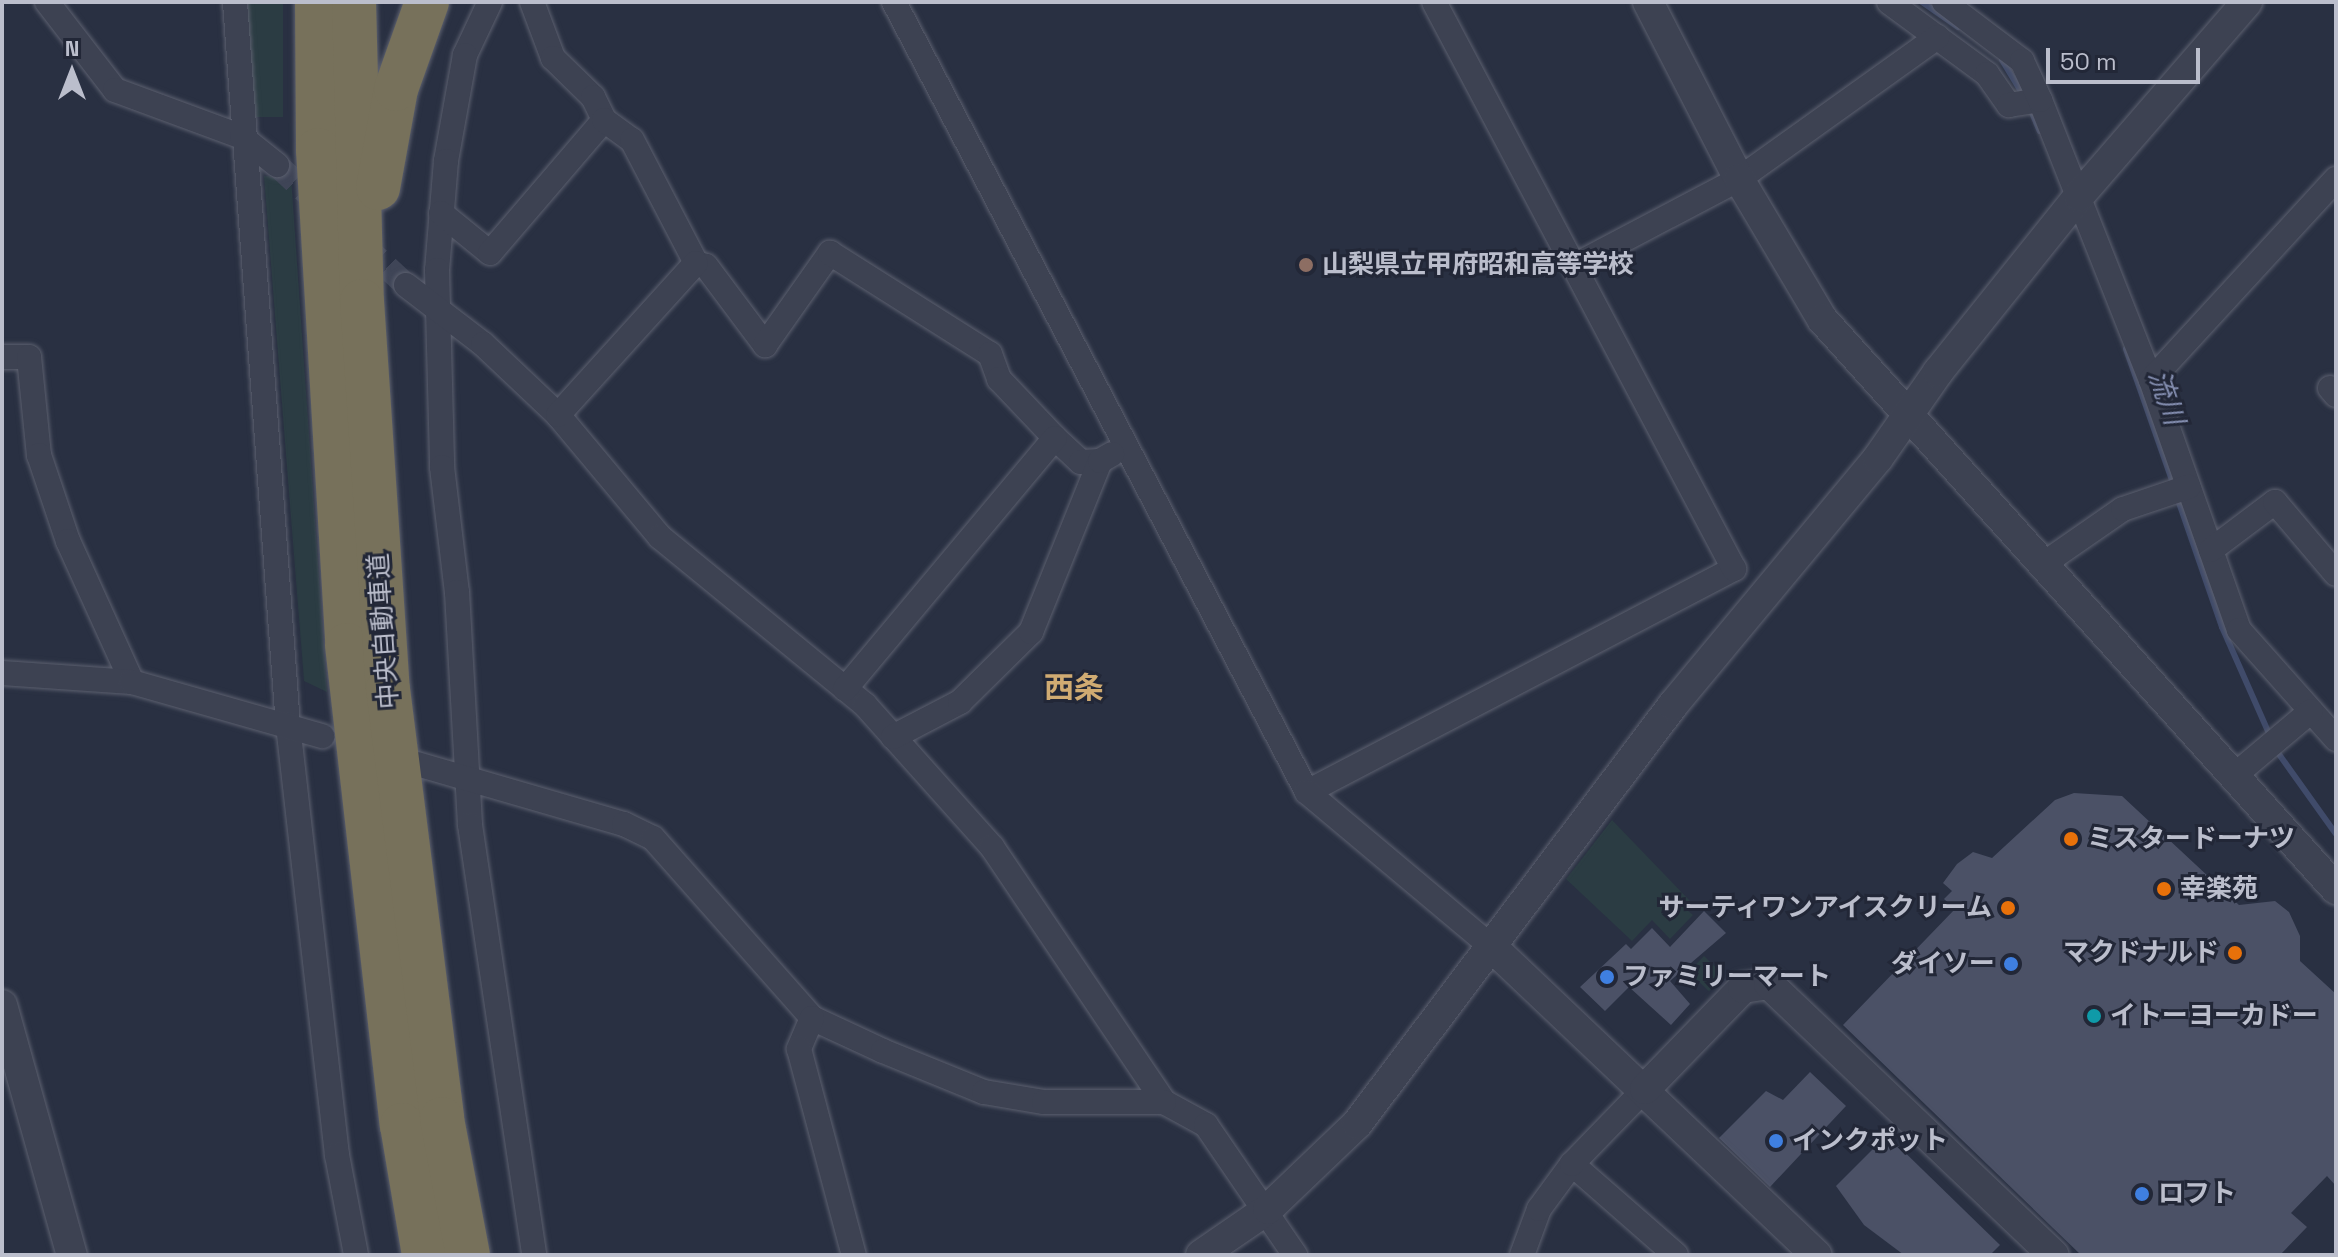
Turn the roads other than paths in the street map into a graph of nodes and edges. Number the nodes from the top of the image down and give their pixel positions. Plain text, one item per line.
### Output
1 (47, 2) edge
2 (235, 2) edge
3 (301, 2) edge
4 (317, 2) edge
5 (354, 2) edge
6 (427, 2) edge
7 (490, 2) edge
8 (532, 2) edge
9 (894, 2) edge
10 (1434, 2) edge
11 (1648, 2) edge
12 (1889, 2) edge
13 (1944, 2) edge
14 (2247, 2) edge
15 (1937, 37) junction
16 (2040, 100) junction
17 (604, 120) junction
18 (242, 137) junction
19 (318, 150) junction
20 (277, 165) tunnel mouth
21 (1739, 179) junction
22 (2336, 179) edge
23 (2079, 196) junction
24 (441, 213) junction
25 (696, 263) junction
26 (1574, 266) junction
27 (406, 285) tunnel mouth
28 (439, 308) junction
29 (2, 357) edge
30 (2151, 380) junction
31 (558, 415) junction
32 (1910, 416) junction
33 (1055, 438) junction
34 (1124, 445) junction
35 (1100, 461) junction
36 (2188, 487) junction
37 (2211, 550) junction
38 (2042, 565) junction
39 (2336, 574) edge
40 (2, 673) edge
41 (132, 682) junction
42 (388, 689) junction
43 (845, 689) junction
44 (2311, 711) junction
45 (288, 725) junction
46 (322, 736) dead end
47 (893, 737) junction
48 (2336, 739) edge
49 (417, 764) dead end
50 (2235, 775) junction
51 (465, 777) junction
52 (1307, 792) junction
53 (2336, 889) edge
54 (1493, 948) junction
55 (2, 1005) edge
56 (812, 1018) junction
57 (1645, 1089) junction
58 (1164, 1102) junction
59 (1572, 1164) junction
60 (1268, 1209) junction
61 (72, 1255) edge
62 (356, 1255) edge
63 (424, 1255) edge
64 (468, 1255) edge
65 (534, 1255) edge
66 (854, 1255) edge
67 (1201, 1255) edge
68 (1295, 1255) edge
69 (1522, 1255) edge
70 (1676, 1255) edge
71 (1816, 1255) edge
72 (2054, 1255) edge

1 - 18 street
2 - 18 street
3 - 19 highway
4 - 19 highway, 中央自動車道
5 - 42 highway, 中央自動車道
6 - 42 highway
7 - 24 street
8 - 17 street
9 - 34 street
10 - 26 street
11 - 21 street
12 - 15 street
13 - 16 street
14 - 23 street
15 - 16 street
15 - 21 street
16 - 23 street
17 - 24 street
17 - 25 street
18 - 20 street
18 - 45 street
19 - 63 highway, 中央自動車道
21 - 26 street
21 - 32 street
22 - 30 street
23 - 30 street
23 - 32 street
24 - 28 street
25 - 31 street
25 - 33 street
26 - 52 street
27 - 28 street
28 - 31 street
28 - 51 street
29 - 41 street
30 - 36 street
31 - 43 street
32 - 38 street
32 - 54 street
33 - 35 street
33 - 43 street
34 - 35 street
34 - 52 street
35 - 47 street
36 - 37 street
36 - 38 street
37 - 39 street
37 - 44 street
38 - 50 street
40 - 41 street
41 - 45 street
42 - 64 highway, 中央自動車道
43 - 47 street
44 - 48 street
44 - 50 street
45 - 46 street
45 - 62 street
47 - 58 street
49 - 51 street
50 - 53 street
51 - 56 street
51 - 65 street
52 - 54 street
54 - 57 street
54 - 60 street
55 - 61 street
56 - 58 street
56 - 66 street
57 - 59 street
57 - 71 street
57 - 72 street
58 - 60 street
59 - 69 street
59 - 70 street
60 - 67 street
60 - 68 street

